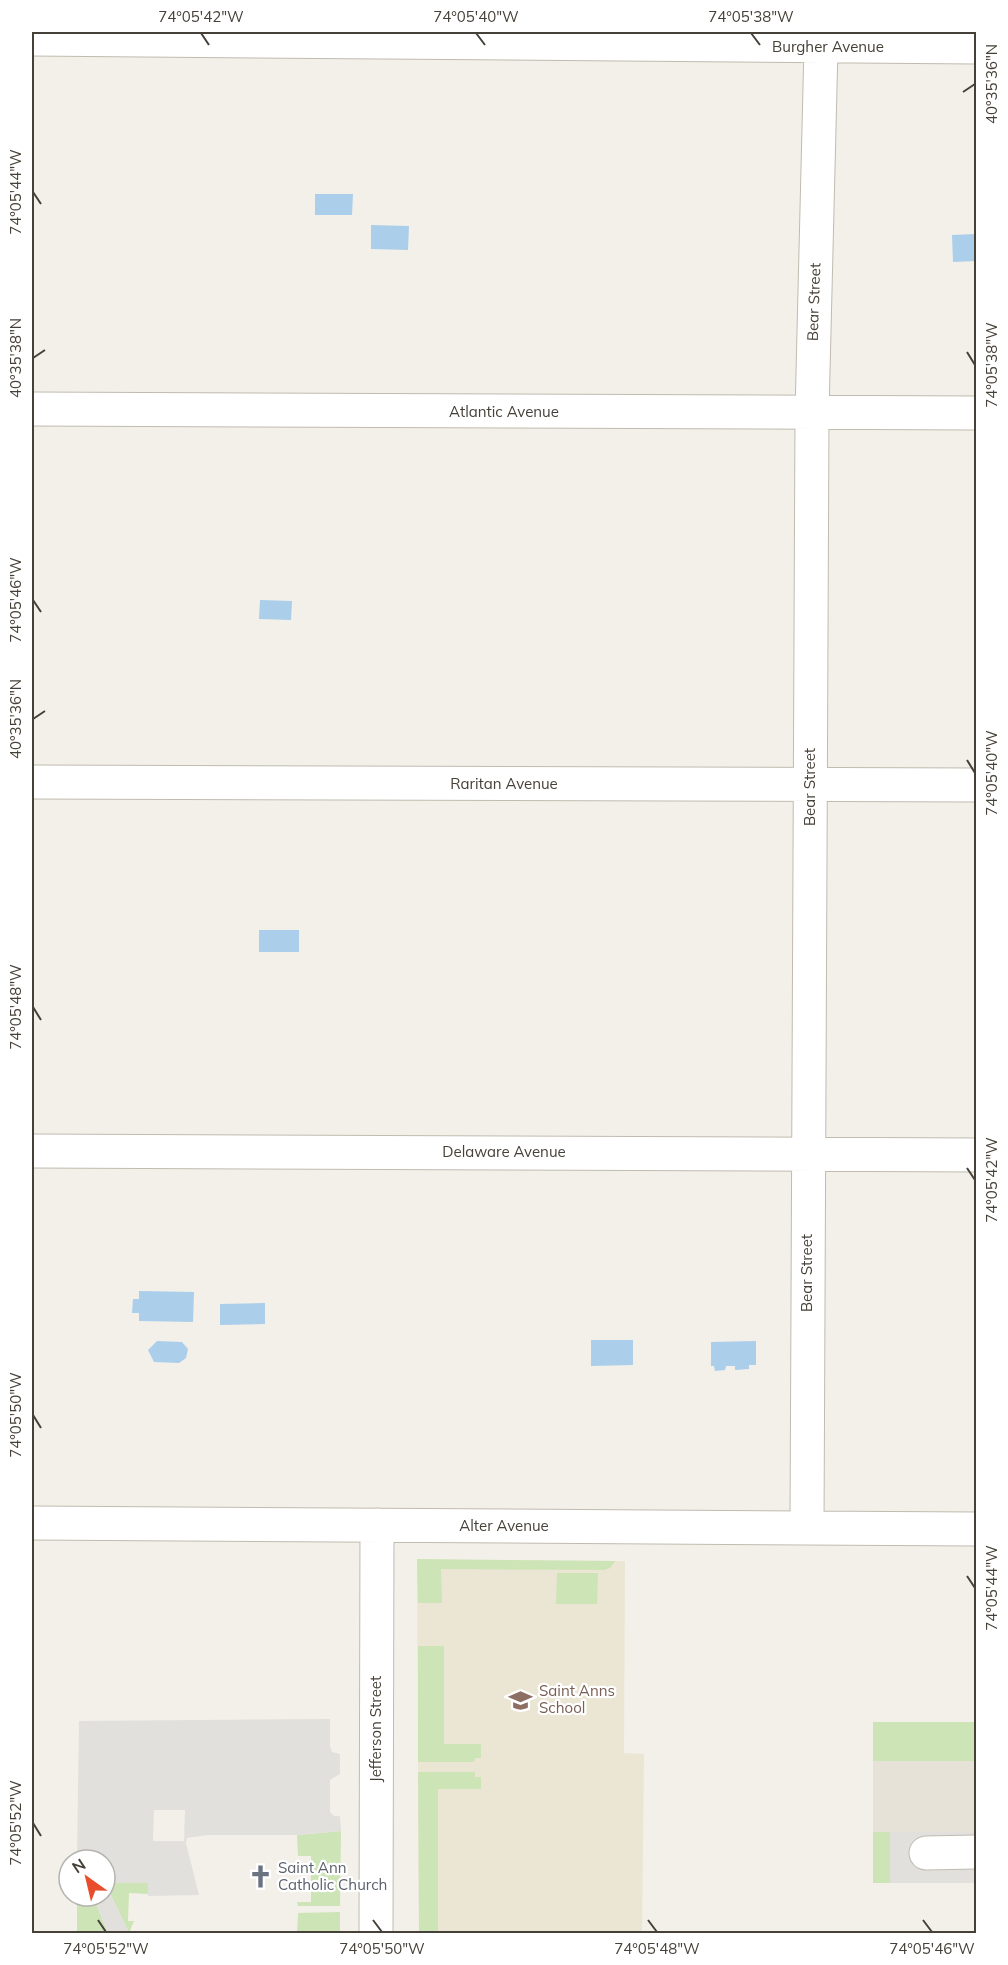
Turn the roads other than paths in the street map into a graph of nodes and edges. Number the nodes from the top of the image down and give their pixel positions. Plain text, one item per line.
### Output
1 (32, 39) edge
2 (821, 47) junction
3 (976, 47) edge
4 (32, 409) edge
5 (812, 413) junction
6 (976, 413) edge
7 (32, 782) edge
8 (810, 785) junction
9 (976, 785) edge
10 (32, 1151) edge
11 (807, 1154) junction
12 (976, 1155) edge
13 (32, 1523) edge
14 (377, 1525) junction
15 (807, 1528) junction
16 (976, 1529) edge
17 (976, 1852) edge
18 (926, 1853) dead end
19 (376, 1934) edge

1 - 2 street, Burgher Avenue
2 - 3 street, Burgher Avenue
2 - 5 street, Bear Street
4 - 5 street, Atlantic Avenue
5 - 6 street, Atlantic Avenue
5 - 8 street, Bear Street
7 - 8 street, Raritan Avenue
8 - 9 street, Raritan Avenue
8 - 11 street, Bear Street
10 - 11 street, Delaware Avenue
11 - 12 street, Delaware Avenue
11 - 15 street, Bear Street
13 - 14 street, Alter Avenue
14 - 15 street, Alter Avenue
14 - 19 street, Jefferson Street
15 - 16 street, Alter Avenue
17 - 18 street

